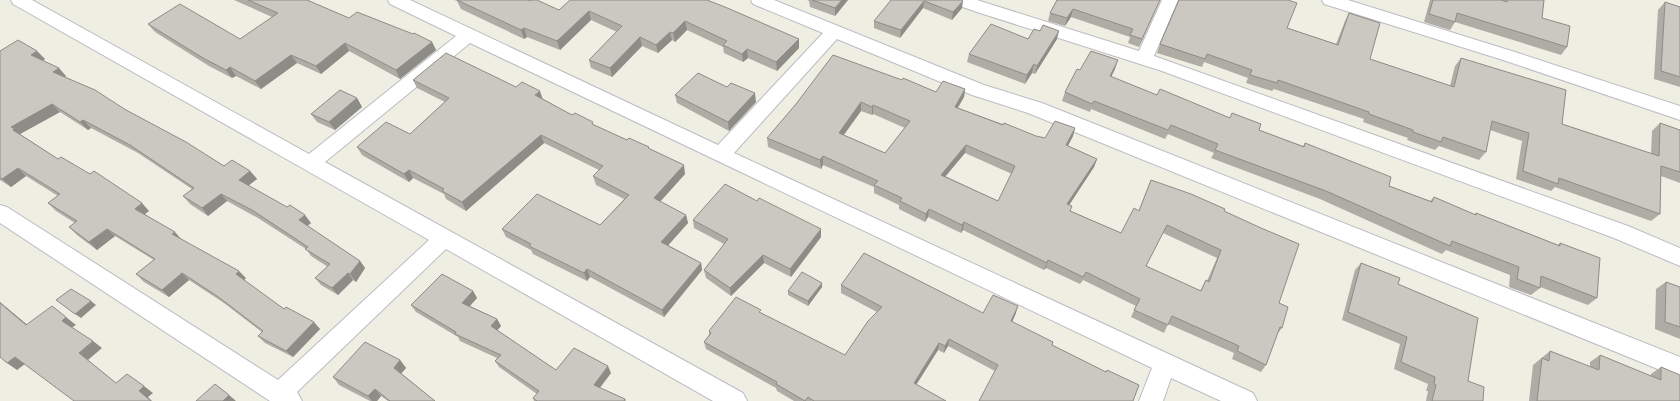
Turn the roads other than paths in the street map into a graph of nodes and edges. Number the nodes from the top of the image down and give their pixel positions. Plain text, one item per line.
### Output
1 (19, 0) edge
2 (396, 0) edge
3 (759, 0) edge
4 (960, 0) edge
5 (1170, 0) edge
6 (1330, 0) edge
7 (835, 30) junction
8 (468, 35) junction
9 (1144, 59) junction
10 (1680, 113) edge
11 (720, 155) junction
12 (311, 163) junction
13 (0, 213) edge
14 (444, 238) junction
15 (1680, 257) edge
16 (1165, 364) junction
17 (1680, 368) edge
18 (284, 397) edge
19 (736, 401) edge
20 (1151, 401) edge
21 (1245, 401) edge

1 - 12 street
2 - 8 street
3 - 7 street
4 - 9 street
5 - 9 street
6 - 10 street
7 - 11 street
7 - 17 street
8 - 11 street
8 - 12 street
9 - 15 street
11 - 16 street
12 - 14 street
13 - 18 street
14 - 18 street
14 - 19 street
16 - 20 street
16 - 21 street

